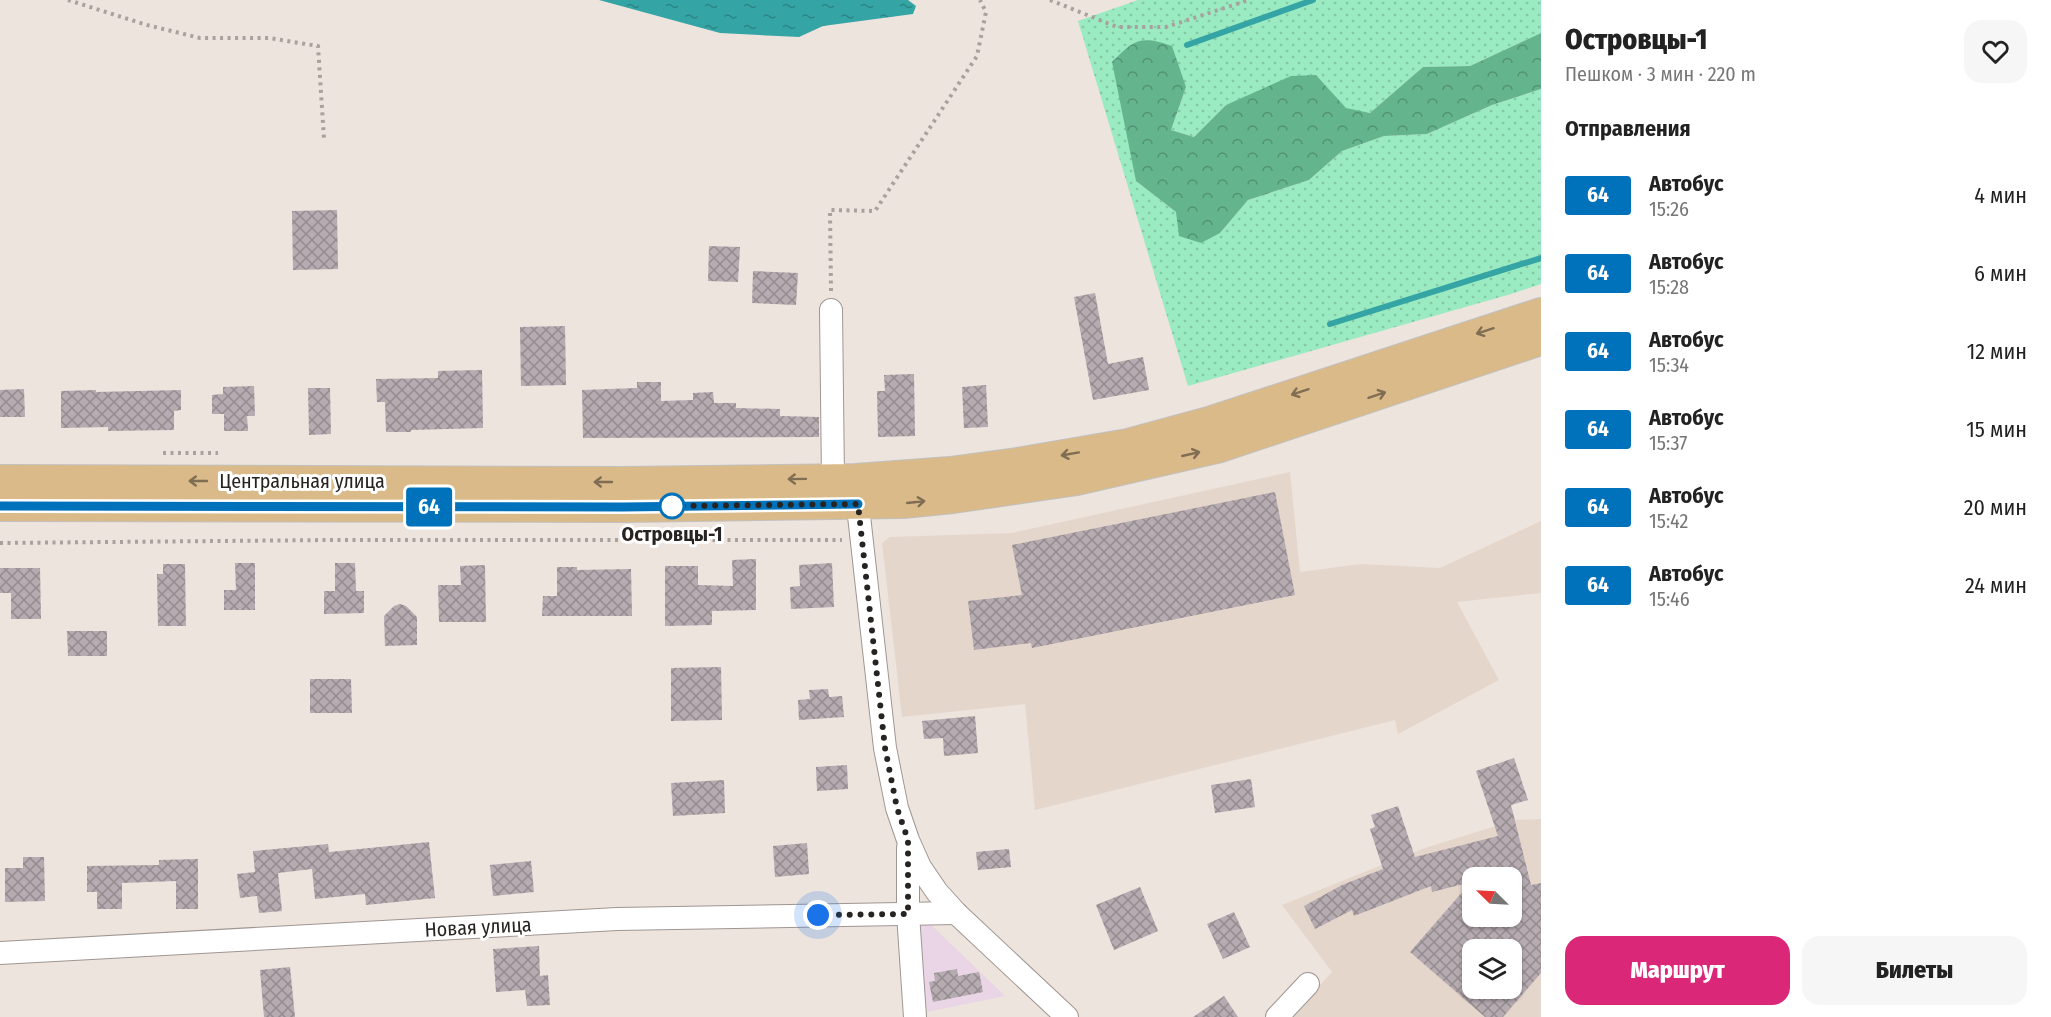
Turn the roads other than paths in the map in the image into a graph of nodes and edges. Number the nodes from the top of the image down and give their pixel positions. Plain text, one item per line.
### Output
1 (831, 310) road end
2 (1541, 313) edge
3 (1541, 340) edge
4 (0, 480) edge
5 (849, 487) junction
6 (0, 506) edge
7 (908, 840) junction
8 (956, 913) junction
9 (908, 914) junction
10 (0, 953) edge
11 (1308, 984) dead end
12 (915, 1017) edge
13 (1067, 1017) edge
14 (1278, 1017) edge

1 - 5 street
2 -> 5 main road
5 -> 3 main road
5 -> 4 main road, Центральная улица
5 - 6 main road, Центральная улица
5 - 7 street
7 - 8 street
7 - 9 street
8 - 9 street, Новая улица
8 - 13 street
9 - 10 street, Новая улица
9 - 12 street
11 - 14 street

